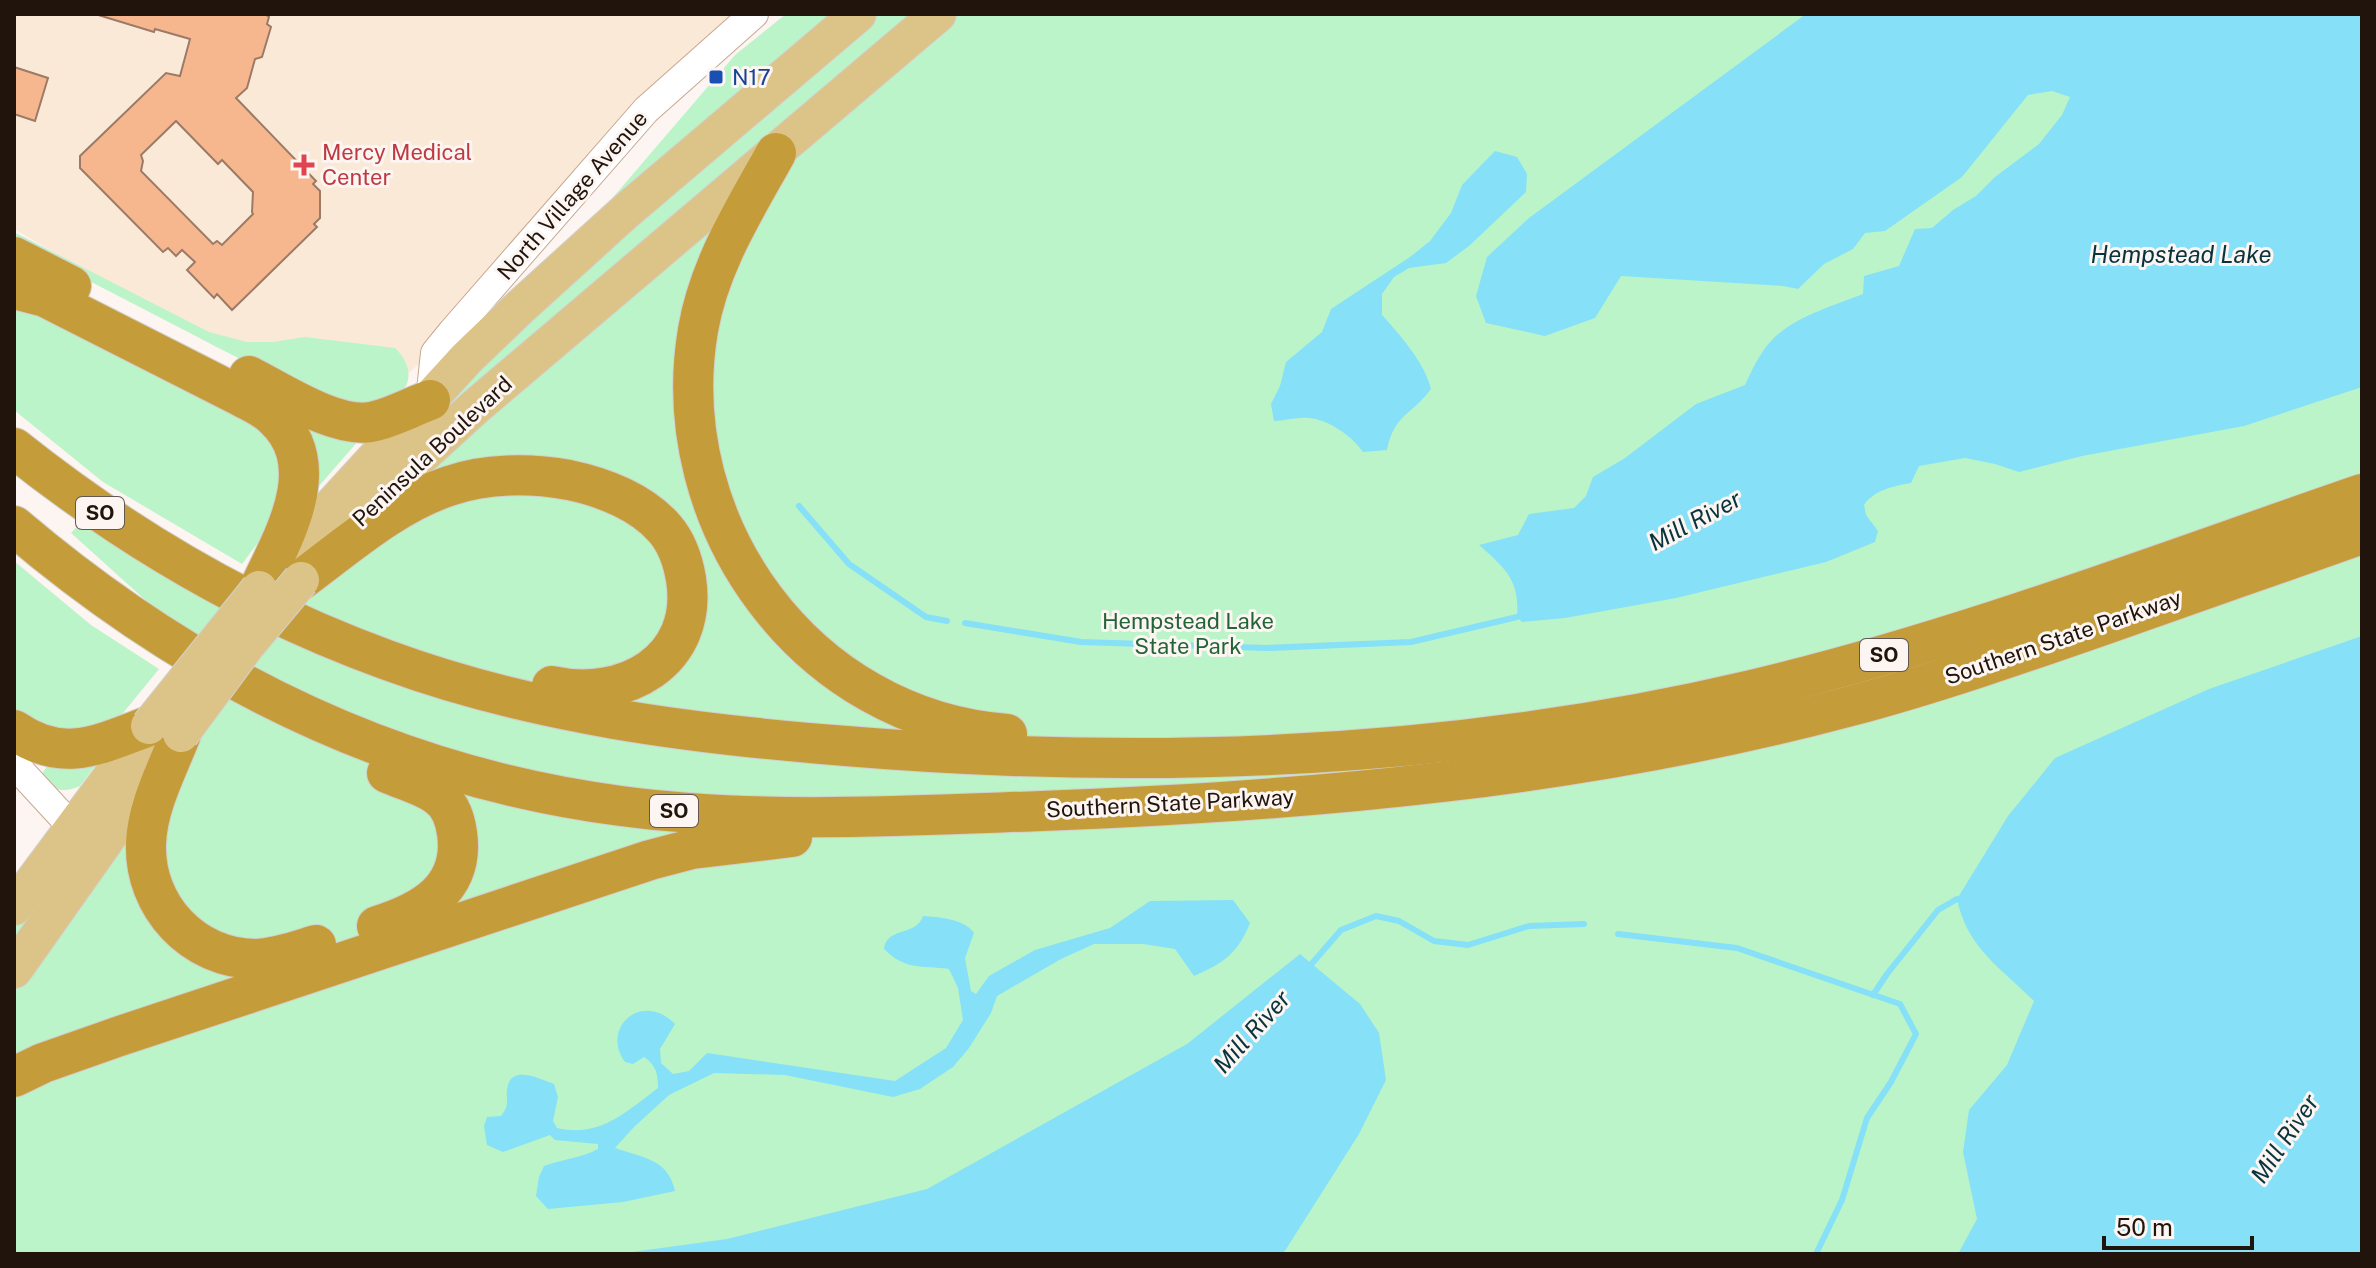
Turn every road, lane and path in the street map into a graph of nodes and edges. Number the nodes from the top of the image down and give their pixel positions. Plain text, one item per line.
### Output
1 (754, 14) edge
2 (858, 14) edge
3 (938, 14) edge
4 (776, 153) junction
5 (14, 257) edge
6 (14, 289) edge
7 (439, 376) junction
8 (504, 383) junction
9 (14, 420) edge
10 (14, 448) edge
11 (2362, 494) edge
12 (14, 526) edge
13 (2362, 534) edge
14 (14, 554) edge
15 (191, 570) junction
16 (301, 580) junction
17 (259, 589) junction
18 (120, 609) junction
19 (172, 644) junction
20 (352, 646) junction
21 (14, 730) edge
22 (165, 730) junction
23 (1245, 757) junction
24 (14, 764) edge
25 (1134, 807) junction
26 (73, 828) junction
27 (14, 907) edge
28 (14, 970) edge
29 (14, 1077) edge

1 - 7 street, North Village Avenue
2 - 7 main road, Peninsula Boulevard
3 - 4 main road, Peninsula Boulevard
4 - 8 main road, Peninsula Boulevard
4 - 23 highway
5 - 7 highway
6 - 17 highway
7 - 8 main road
7 - 17 main road, Peninsula Boulevard
8 - 16 main road, Peninsula Boulevard
9 - 15 highway
10 - 15 highway, Southern State Parkway / SO
11 - 23 highway, Southern State Parkway / SO
12 - 18 highway, Southern State Parkway / SO
13 - 25 highway, Southern State Parkway / SO
14 - 18 highway
15 - 20 highway, Southern State Parkway / SO
16 - 20 highway
16 - 22 main road, Peninsula Boulevard, bridge
17 - 22 main road, Peninsula Boulevard, bridge
18 - 19 highway, Southern State Parkway / SO
19 - 22 highway
19 - 25 highway, Southern State Parkway / SO
20 - 23 highway, Southern State Parkway / SO
21 - 22 highway
22 - 26 main road, Peninsula Boulevard
22 - 28 main road, Peninsula Boulevard
24 - 26 street
25 - 29 highway
26 - 27 main road, Peninsula Boulevard

